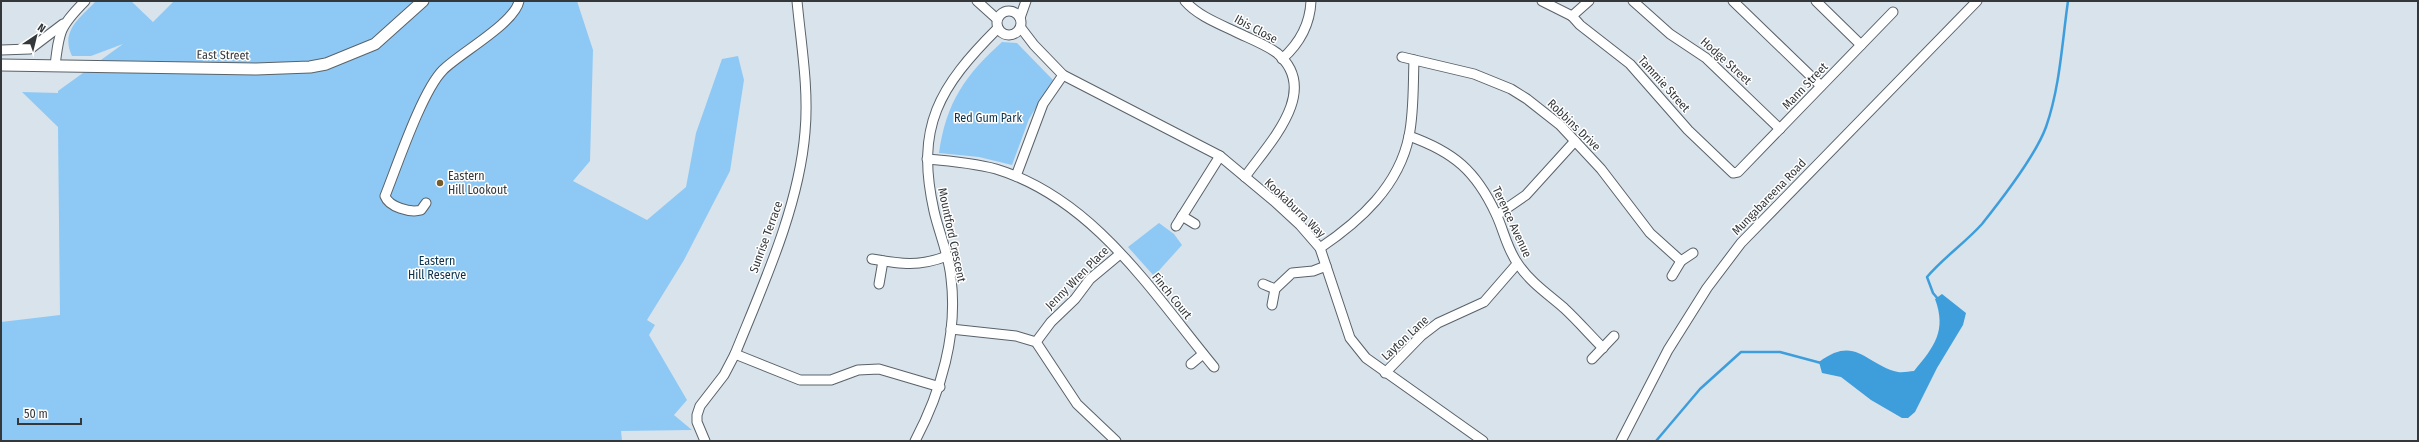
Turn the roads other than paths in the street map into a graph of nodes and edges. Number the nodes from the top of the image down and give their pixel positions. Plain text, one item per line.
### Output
1 (85, 1) edge
2 (423, 1) edge
3 (519, 1) edge
4 (797, 1) edge
5 (1025, 1) edge
6 (1185, 1) edge
7 (1311, 1) edge
8 (1542, 1) edge
9 (1589, 1) edge
10 (1633, 1) edge
11 (1733, 1) edge
12 (1977, 1) edge
13 (1820, 2) edge
14 (980, 3) edge
15 (1008, 11) junction
16 (1893, 12) dead end
17 (1572, 16) junction
18 (1020, 18) junction
19 (63, 24) junction
20 (1021, 28) junction
21 (1003, 29) junction
22 (1034, 44) junction
23 (1861, 45) junction
24 (1, 50) edge
25 (1402, 57) dead end
26 (1282, 59) junction
27 (1414, 60) junction
28 (1, 65) edge
29 (55, 66) junction
30 (1063, 75) junction
31 (1821, 86) junction
32 (1780, 129) junction
33 (1409, 136) junction
34 (1575, 141) junction
35 (1220, 156) junction
36 (928, 159) junction
37 (1733, 173) joint
38 (1016, 176) junction
39 (1245, 177) junction
40 (426, 203) dead end
41 (1497, 215) junction
42 (1182, 216) junction
43 (1195, 224) dead end
44 (1176, 226) dead end
45 (1320, 248) junction
46 (1693, 253) dead end
47 (1120, 254) junction
48 (947, 256) junction
49 (872, 259) dead end
50 (883, 261) junction
51 (1681, 261) junction
52 (1517, 264) junction
53 (1326, 266) junction
54 (1672, 276) dead end
55 (879, 284) dead end
56 (1263, 284) dead end
57 (1275, 289) junction
58 (1272, 305) dead end
59 (951, 329) junction
60 (1614, 336) dead end
61 (1036, 342) junction
62 (1603, 348) junction
63 (735, 354) junction
64 (1204, 354) junction
65 (1592, 359) dead end
66 (1191, 364) dead end
67 (1214, 367) dead end
68 (1385, 373) junction
69 (940, 387) junction
70 (705, 441) edge
71 (915, 441) edge
72 (1116, 441) edge
73 (1483, 441) edge
74 (1621, 441) edge

1 - 19 street
2 - 29 main road, East Street
3 - 40 street
4 - 63 street, Sunrise Terrace
5 - 15 street
5 - 18 street
6 - 26 street, Ibis Close
7 - 26 street
8 - 17 street, Tammie Street
9 - 17 street
10 - 32 street, Hodge Street
11 - 31 street
12 - 74 street, Mungabareena Road
13 - 23 street
14 - 15 street
14 - 21 street
15 - 18 street
15 - 21 street
16 - 23 street, Mann Street
17 - 37 street, Tammie Street
18 - 20 street
19 - 24 street
19 - 29 street
20 - 21 street
20 - 22 street, Kookaburra Way
21 - 22 street, Kookaburra Way
21 - 36 street, Mountford Crescent
22 - 30 street, Kookaburra Way
23 - 31 street, Mann Street
25 - 27 street, Robbins Drive
26 - 39 street, Ibis Close
27 - 33 street
27 - 34 street, Robbins Drive
28 - 29 main road, East Street
30 - 35 street, Kookaburra Way
30 - 38 street
31 - 32 street, Mann Street
32 - 37 street, Mann Street
33 - 41 street, Terence Avenue
33 - 45 street
34 - 41 street
34 - 51 street, Robbins Drive
35 - 39 street, Kookaburra Way
35 - 42 street
36 - 38 street, Jenny Wren Place
36 - 48 street, Mountford Crescent
38 - 47 street, Jenny Wren Place
39 - 45 street, Kookaburra Way
41 - 52 street, Terence Avenue
42 - 43 street
42 - 44 street
45 - 53 street, Kookaburra Way
46 - 51 street
47 - 61 street, Jenny Wren Place
47 - 64 street, Finch Court
48 - 50 street
48 - 59 street, Mountford Crescent
49 - 50 street
50 - 55 street
51 - 54 street
52 - 62 street, Terence Avenue
52 - 68 street, Layton Lane
53 - 57 street
53 - 68 street, Kookaburra Way
56 - 57 street
57 - 58 street
59 - 61 street
59 - 69 street, Mountford Crescent
60 - 62 street
61 - 72 street
62 - 65 street
63 - 69 street
63 - 70 street, Sunrise Terrace
64 - 66 street
64 - 67 street, Finch Court
68 - 73 street, Kookaburra Way
69 - 71 street, Mountford Crescent

